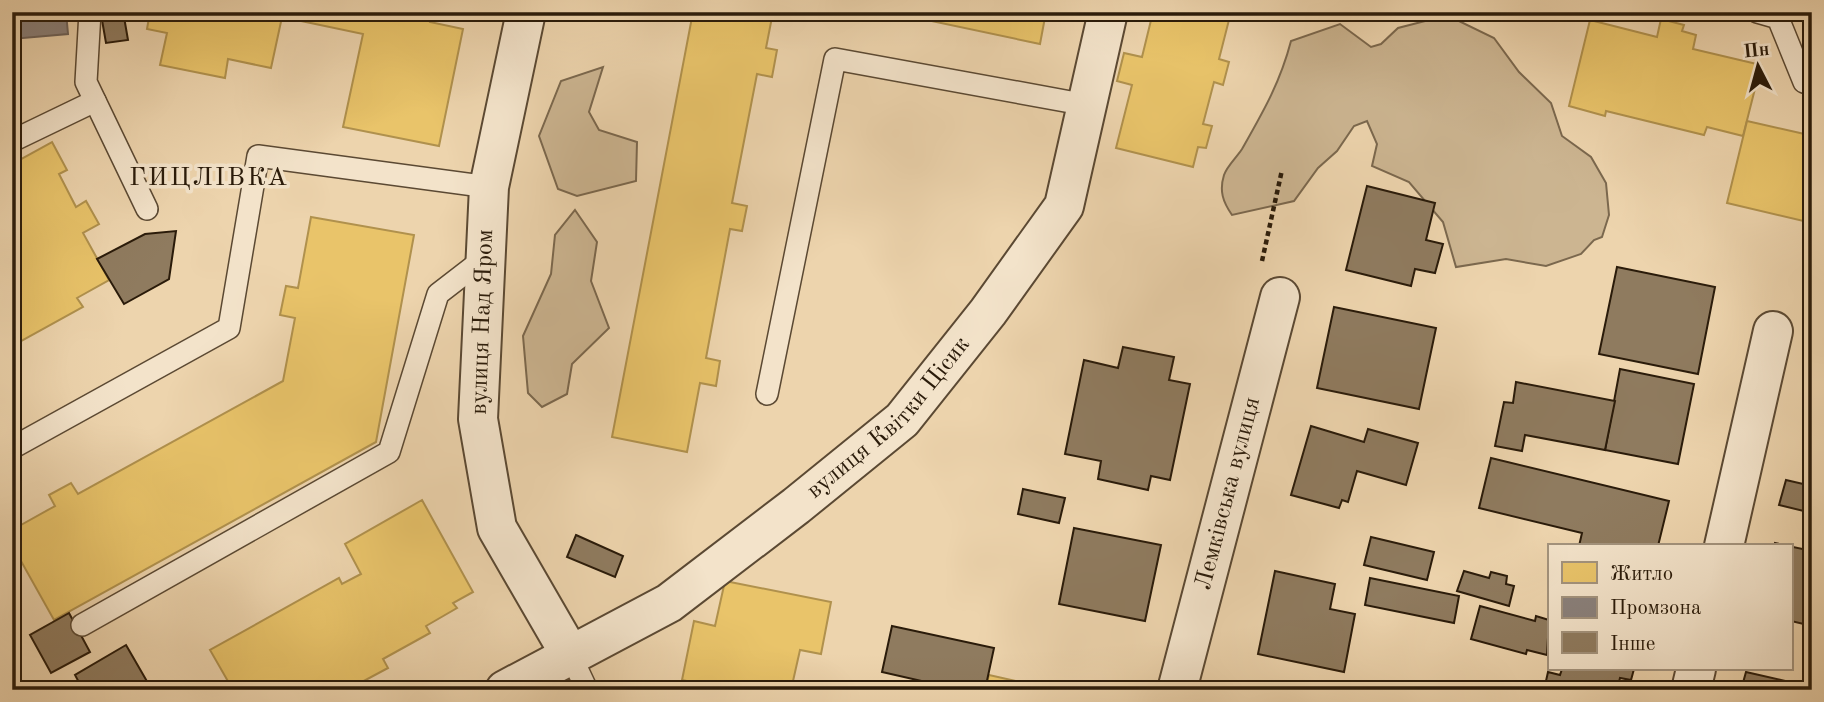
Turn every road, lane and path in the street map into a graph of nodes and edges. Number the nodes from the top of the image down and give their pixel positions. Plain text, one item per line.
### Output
1 (90, 12) edge
2 (526, 12) edge
3 (1108, 12) edge
4 (1757, 12) edge
5 (1812, 85) edge
6 (95, 101) junction
7 (1087, 105) junction
8 (12, 141) edge
9 (1282, 170) dead end
10 (489, 187) junction
11 (147, 209) dead end
12 (486, 257) junction
13 (1280, 297) joint
14 (1773, 331) dead end
15 (767, 394) dead end
16 (12, 448) edge
17 (1724, 544) edge
18 (82, 625) dead end
19 (571, 656) junction
20 (1696, 670) edge
21 (505, 690) edge
22 (587, 690) edge
23 (1177, 690) edge
24 (1692, 690) edge

1 - 6 lane
2 - 10 street, вулиця Над Яром
3 - 7 street, вулиця Квітки Цісик
4 - 5 lane
6 - 8 lane
6 - 11 lane
7 - 15 lane
7 - 19 street, вулиця Квітки Цісик
9 - 13 path
10 - 12 street, вулиця Над Яром
10 - 16 lane
12 - 18 lane
12 - 19 street, вулиця Над Яром
13 - 23 street, Лемківська вулиця
14 - 17 street
19 - 21 street, вулиця Квітки Цісик
19 - 22 lane
20 - 24 street

